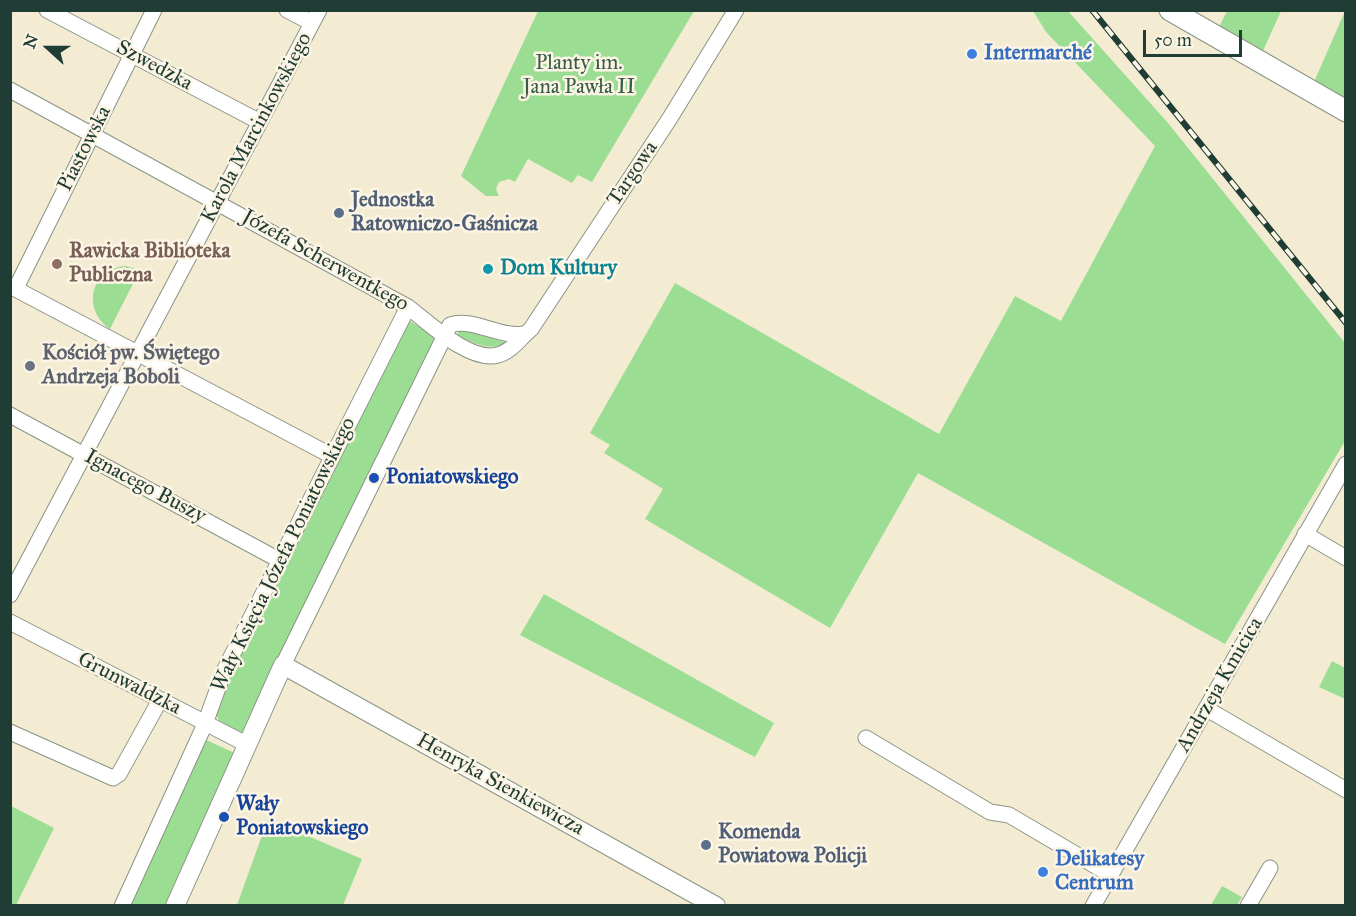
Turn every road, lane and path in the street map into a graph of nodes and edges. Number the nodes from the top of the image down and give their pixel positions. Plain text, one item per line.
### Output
1 (47, 10) edge
2 (154, 10) edge
3 (287, 10) edge
4 (736, 10) edge
5 (1170, 10) edge
6 (315, 17) edge
7 (133, 55) junction
8 (10, 90) edge
9 (1346, 111) edge
10 (260, 122) junction
11 (93, 134) junction
12 (218, 202) junction
13 (13, 287) edge
14 (408, 307) junction
15 (525, 334) junction
16 (444, 337) junction
17 (136, 354) junction
18 (10, 416) edge
19 (84, 454) junction
20 (332, 456) junction
21 (1346, 464) edge
22 (1305, 534) junction
23 (1346, 558) edge
24 (279, 560) junction
25 (10, 595) edge
26 (10, 622) edge
27 (283, 665) junction
28 (160, 700) junction
29 (1207, 709) junction
30 (205, 724) junction
31 (10, 732) edge
32 (866, 738) dead end
33 (248, 745) junction
34 (1346, 790) edge
35 (1270, 868) dead end
36 (1111, 874) junction
37 (122, 906) edge
38 (176, 906) edge
39 (716, 906) edge
40 (1093, 906) edge
41 (1248, 906) edge

1 - 7 street, Szwedzka
2 - 7 street, Piastowska
3 - 6 street
4 - 15 street, Targowa
5 - 9 main road
6 - 10 street, Karola Marcinkowskiego
7 - 10 street, Szwedzka
7 - 11 street, Piastowska
8 - 11 street, Józefa Scherwentkego
10 - 12 street, Karola Marcinkowskiego
11 - 12 street, Józefa Scherwentkego
11 - 13 street, Piastowska
12 - 14 street, Józefa Scherwentkego
12 - 17 street, Karola Marcinkowskiego
13 - 17 street
14 - 16 street, Józefa Scherwentkego
14 - 20 street, Wały Księcia Józefa Poniatowskiego
15 - 16 street
15 - 16 street, Targowa
16 - 27 street
17 - 19 street, Karola Marcinkowskiego
17 - 20 street
18 - 19 street, Ignacego Buszy
19 - 24 street, Ignacego Buszy
19 - 25 street, Karola Marcinkowskiego
20 - 24 street, Wały Księcia Józefa Poniatowskiego
21 - 22 street, Andrzeja Kmicica
22 - 23 street
22 - 29 street, Andrzeja Kmicica
24 - 30 street, Wały Księcia Józefa Poniatowskiego
26 - 28 street, Grunwaldzka
27 - 33 street
27 - 39 street, Henryka Sienkiewicza
28 - 30 street, Grunwaldzka
28 - 31 street
29 - 34 street
29 - 36 street, Andrzeja Kmicica
30 - 33 street, Grunwaldzka
30 - 37 street, Wały Księcia Józefa Poniatowskiego
32 - 36 street
33 - 38 street
35 - 41 street
36 - 40 street, Andrzeja Kmicica

